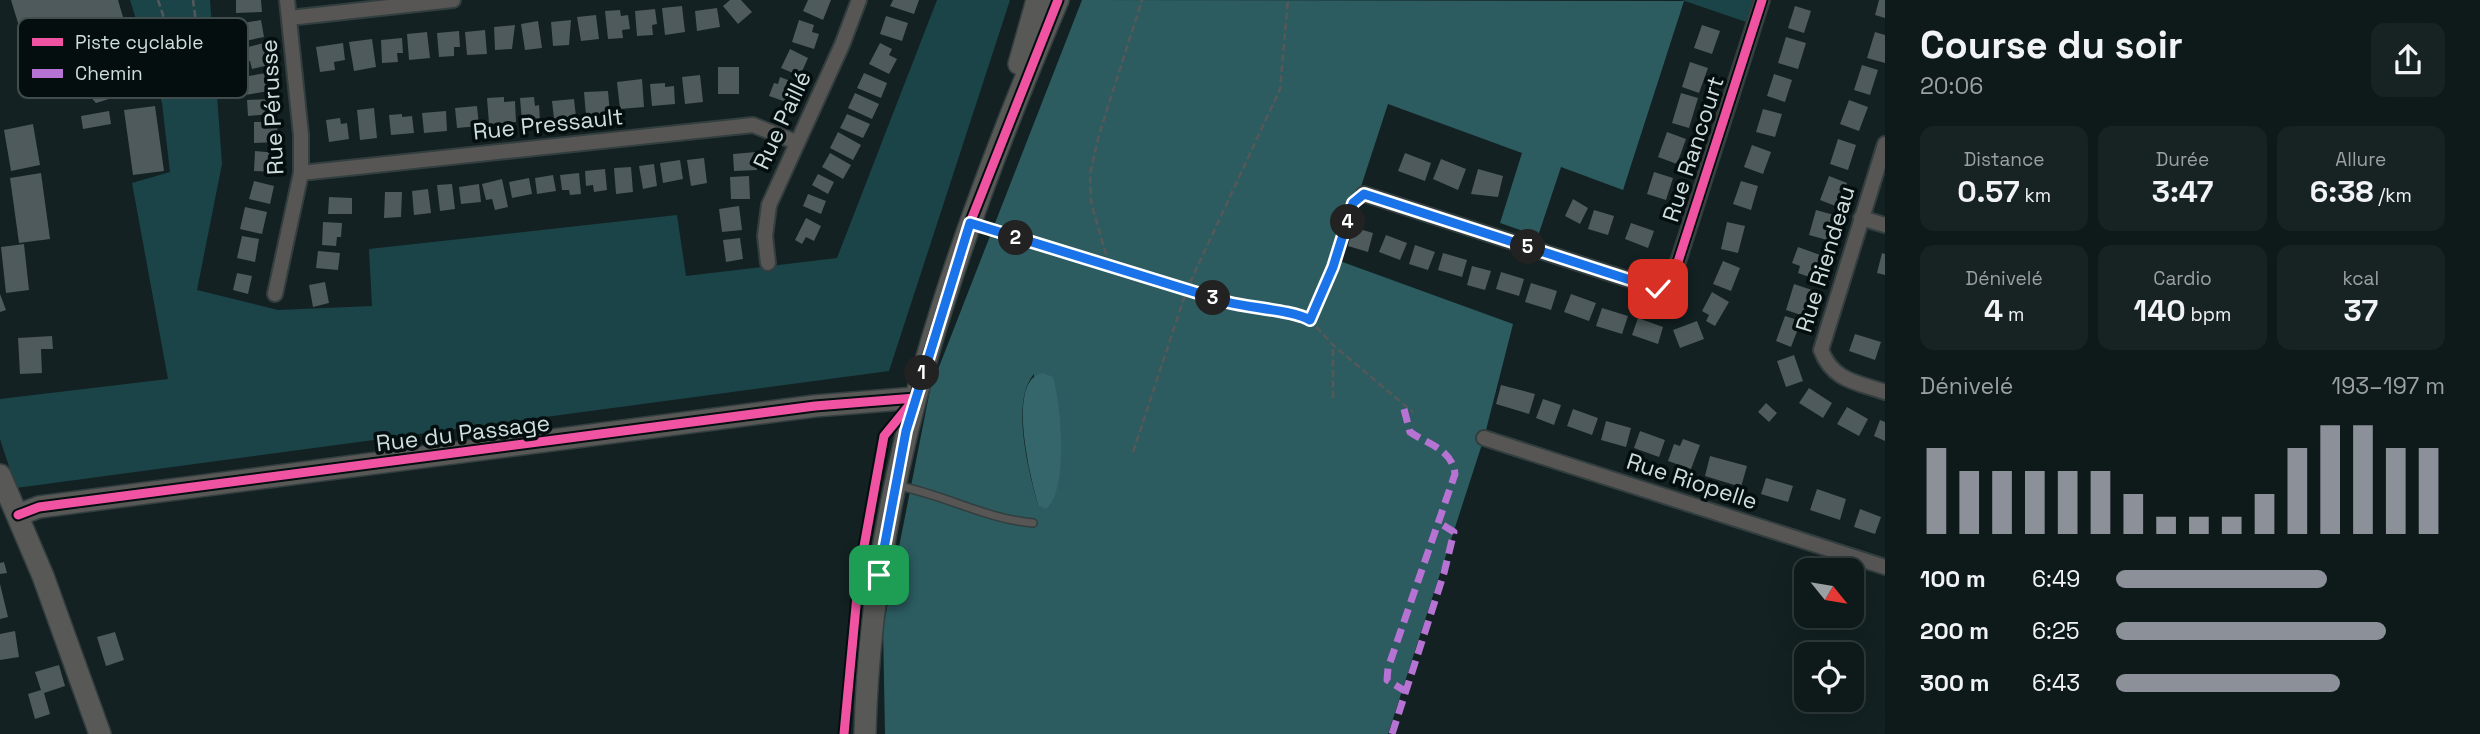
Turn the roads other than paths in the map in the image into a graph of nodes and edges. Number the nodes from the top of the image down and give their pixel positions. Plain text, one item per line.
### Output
1 (287, 0) edge
2 (446, 0) edge
3 (453, 0) edge
4 (859, 0) edge
5 (1037, 0) edge
6 (1058, 0) edge
7 (1762, 0) edge
8 (289, 18) junction
9 (796, 142) junction
10 (1885, 144) edge
11 (992, 164) junction
12 (301, 173) junction
13 (1364, 194) road end
14 (1861, 218) junction
15 (1885, 225) edge
16 (768, 263) dead end
17 (275, 293) dead end
18 (1885, 391) edge
19 (915, 398) junction
20 (1484, 438) dead end
21 (0, 475) edge
22 (895, 486) junction
23 (18, 516) junction
24 (1033, 523) dead end
25 (1885, 567) edge
26 (100, 734) edge
27 (865, 734) edge

1 - 8 street, Rue Pérusse
2 - 3 street
2 - 8 street
4 - 9 street, Rue Paillé
5 - 11 street
6 - 11 street
7 - 13 street, Rue Rancourt
8 - 12 street, Rue Pérusse
9 - 12 street, Rue Pressault
9 - 16 street, Rue Paillé
10 - 14 street, Rue Riendeau
11 - 19 street
12 - 17 street, Rue Pérusse
14 - 15 street
14 - 18 street, Rue Riendeau
19 - 22 street
19 - 23 street, Rue du Passage
20 - 25 street, Rue Riopelle
21 - 23 street
22 - 24 lane
22 - 27 street
23 - 26 street

